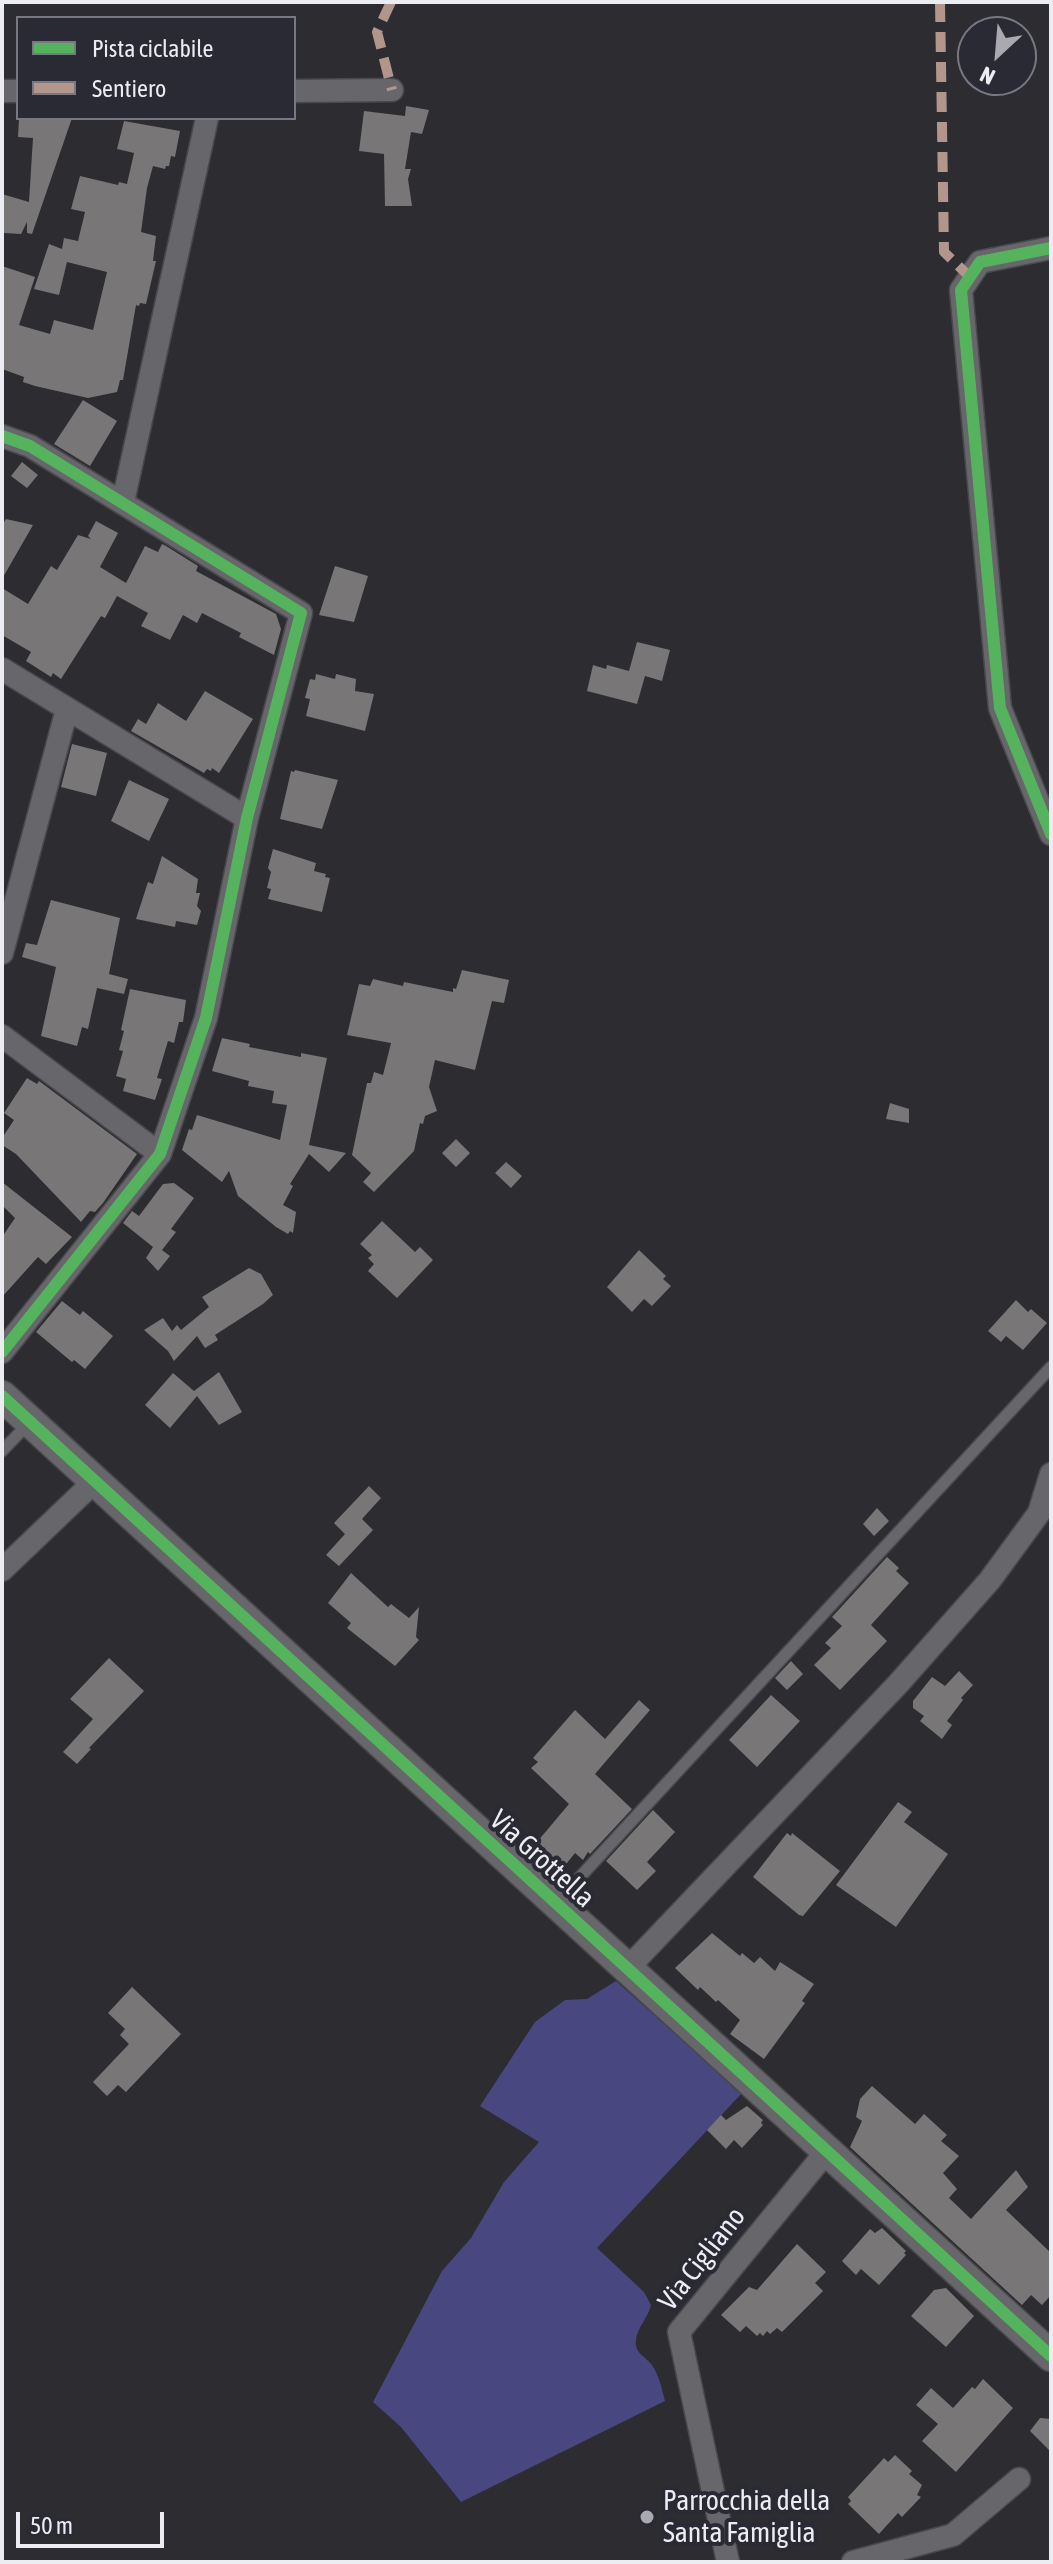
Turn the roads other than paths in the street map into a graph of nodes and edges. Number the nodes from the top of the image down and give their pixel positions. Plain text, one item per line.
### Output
1 (392, 90) dead end
2 (296, 91) edge
3 (207, 120) edge
4 (1051, 248) edge
5 (2, 436) edge
6 (123, 502) junction
7 (2, 669) edge
8 (67, 709) junction
9 (247, 818) junction
10 (1051, 834) edge
11 (2, 953) edge
12 (2, 1036) edge
13 (160, 1154) junction
14 (2, 1352) edge
15 (1051, 1367) edge
16 (2, 1396) edge
17 (30, 1422) junction
18 (2, 1451) edge
19 (1051, 1474) edge
20 (94, 1482) junction
21 (2, 1570) edge
22 (556, 1903) junction
23 (627, 1969) junction
24 (827, 2151) junction
25 (1051, 2356) edge
26 (1019, 2479) dead end
27 (880, 2559) edge
28 (728, 2562) edge
29 (853, 2562) edge

1 - 2 street
3 - 6 street
4 - 10 street
5 - 6 street
6 - 9 street
7 - 8 street
8 - 9 street
8 - 11 street
9 - 13 street
12 - 13 street
13 - 14 street
15 - 22 lane
16 - 17 street, Via Grottella
17 - 18 lane
17 - 20 street, Via Grottella
19 - 23 street
20 - 21 street
20 - 22 street, Via Grottella
22 - 23 street, Via Grottella
23 - 24 street, Via Grottella
24 - 25 street, Via Grottella
24 - 28 street, Via Cigliano
26 - 27 street
27 - 29 street

